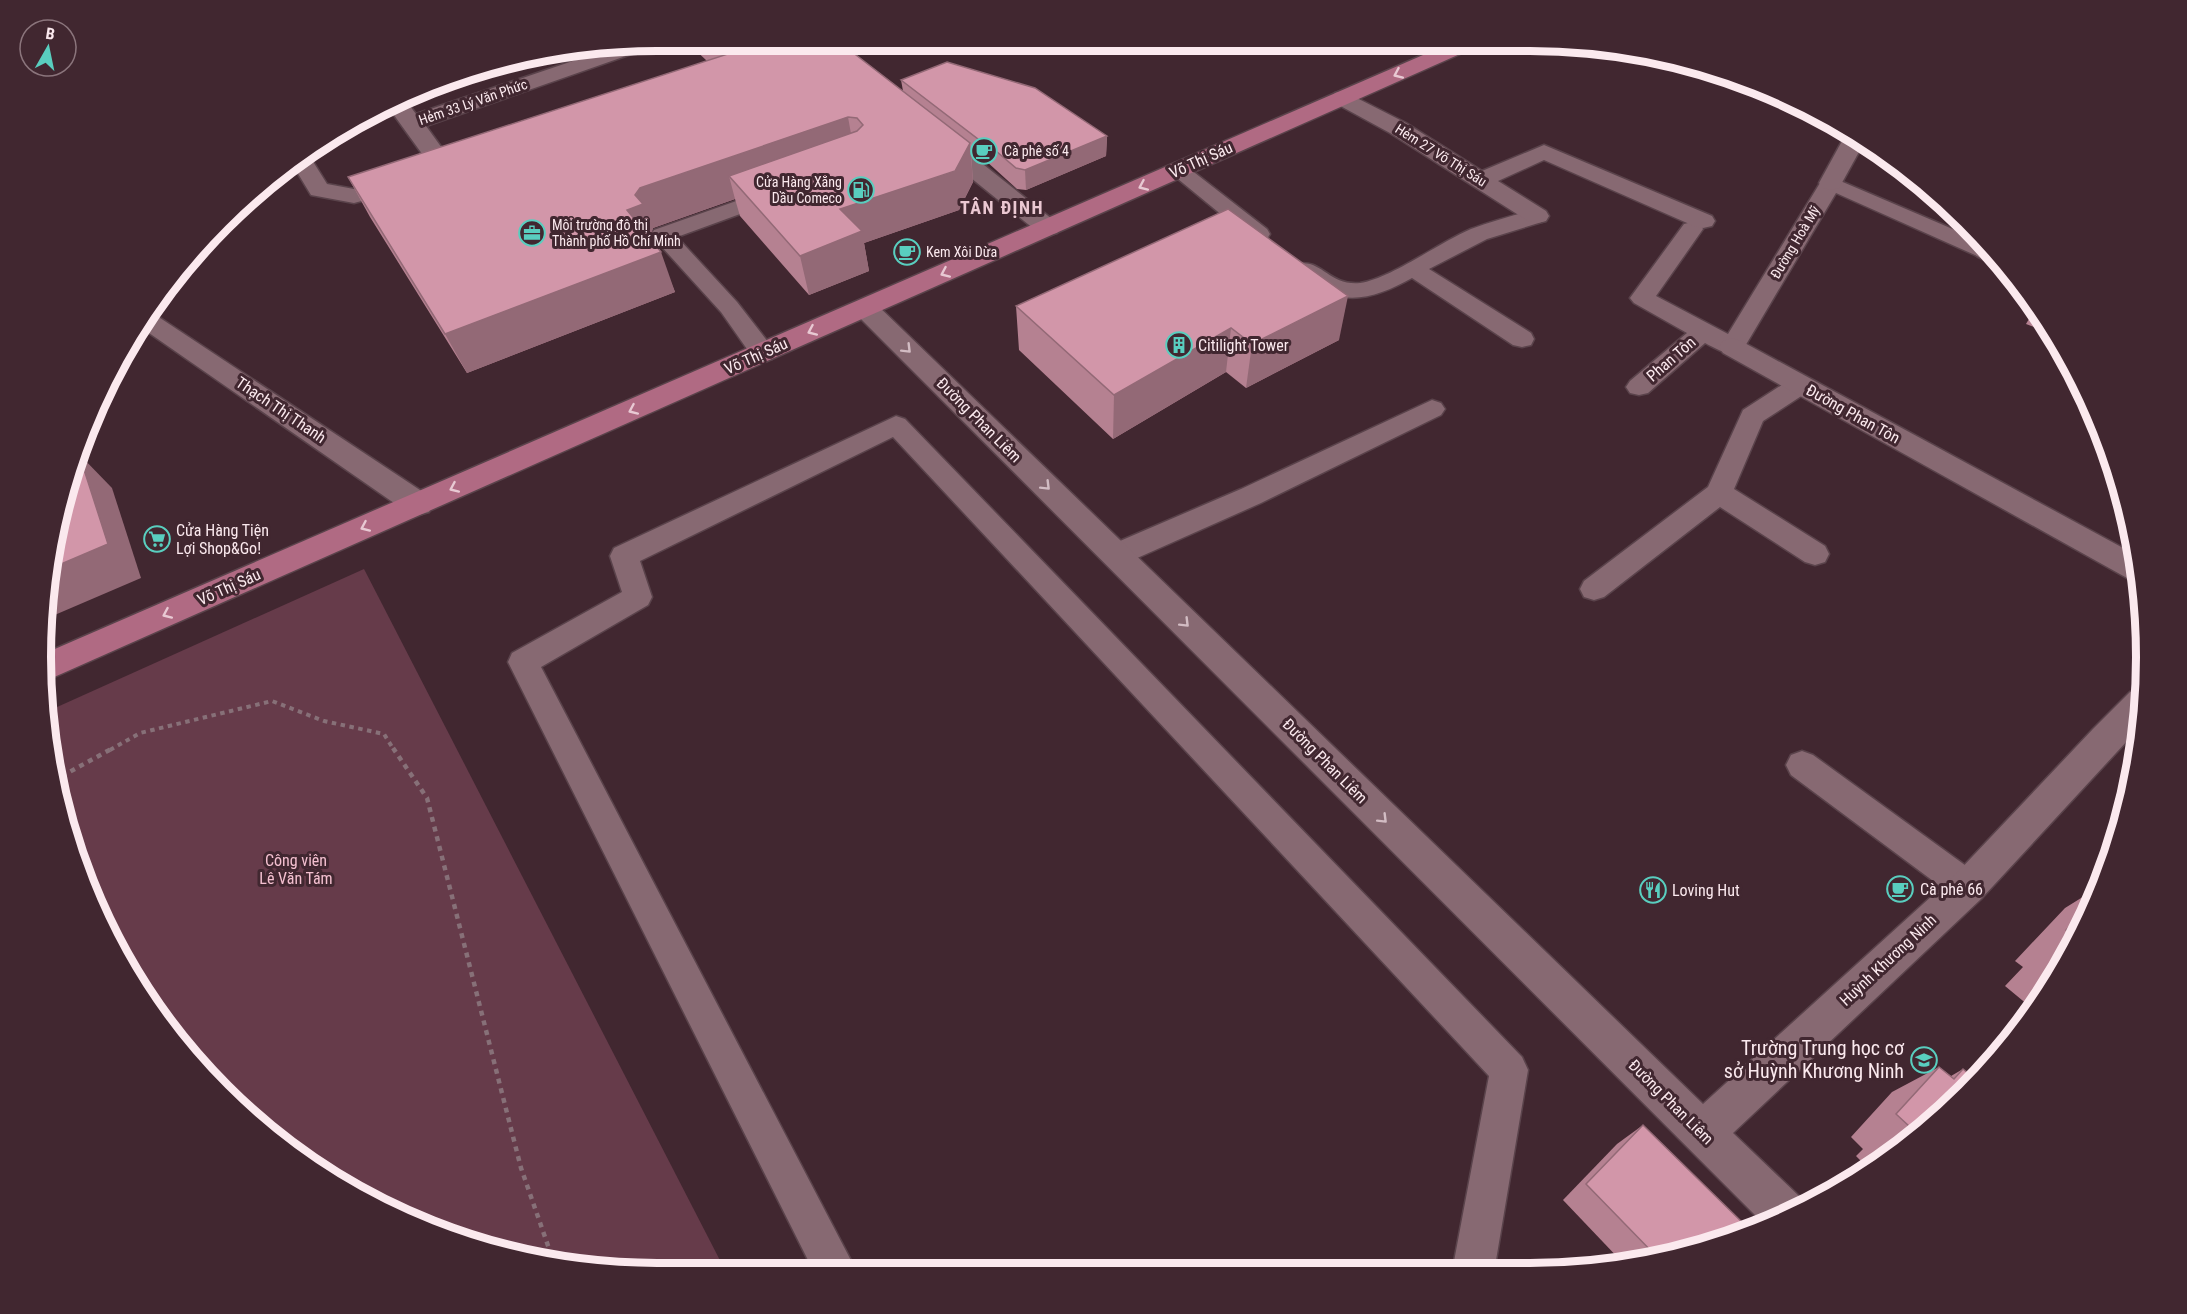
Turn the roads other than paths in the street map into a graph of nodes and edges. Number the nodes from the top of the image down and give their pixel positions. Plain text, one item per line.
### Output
1 (836, 51) edge
2 (1450, 51) edge
3 (619, 52) edge
4 (852, 72) edge
5 (1343, 98) junction
6 (400, 108) edge
7 (412, 123) junction
8 (916, 123) edge
9 (1852, 144) edge
10 (304, 165) edge
11 (1179, 170) junction
12 (1481, 180) junction
13 (1831, 183) junction
14 (791, 188) edge
15 (1537, 216) joint
16 (1697, 225) joint
17 (1048, 228) junction
18 (1977, 247) edge
19 (1413, 269) junction
20 (865, 308) junction
21 (151, 323) edge
22 (1704, 331) junction
23 (1522, 339) dead end
24 (1732, 346) junction
25 (763, 352) junction
26 (1800, 385) junction
27 (1639, 387) dead end
28 (1432, 409) dead end
29 (1719, 493) junction
30 (418, 504) junction
31 (1815, 554) dead end
32 (1116, 555) junction
33 (2129, 565) edge
34 (1594, 589) dead end
35 (51, 665) edge
36 (2134, 710) edge
37 (1802, 765) dead end
38 (1968, 886) junction
39 (1702, 1133) junction
40 (1780, 1209) edge
41 (831, 1263) edge
42 (1475, 1263) edge

1 - 4 street
2 -> 5 main road, Võ Thị Sáu
3 - 7 street, Hẻm 33 Lý Văn Phức
5 - 11 main road, Võ Thị Sáu
5 - 12 street, Hẻm 27 Võ Thị Sáu
6 - 7 street
7 - 10 street
8 - 17 street
9 - 13 street, Đường Hoà Mỹ
11 -> 17 main road, Võ Thị Sáu
11 - 19 lane
12 - 15 street, Hẻm 27 Võ Thị Sáu
12 - 16 street
13 - 18 lane
13 - 24 lane, Đường Hoà Mỹ
14 - 25 lane
15 - 19 lane
16 - 22 lane, Đường Phan Tôn
17 -> 20 main road, Võ Thị Sáu
19 - 23 lane
20 -> 25 main road, Võ Thị Sáu
20 -> 32 street, Đường Phan Liêm
21 - 30 street, Thạch Thị Thanh
22 - 24 lane, Đường Phan Tôn
22 - 27 lane, Phan Tôn
24 - 26 street, Đường Phan Tôn
25 -> 30 main road, Võ Thị Sáu
26 - 29 lane
26 - 33 street, Đường Phan Tôn
28 - 32 lane
29 - 31 lane
29 - 34 lane
30 -> 35 main road, Võ Thị Sáu
32 -> 39 street, Đường Phan Liêm
36 - 38 street, Huỳnh Khương Ninh
37 - 38 lane
38 - 39 street, Huỳnh Khương Ninh
39 - 40 street, Đường Phan Liêm
41 - 42 lane

